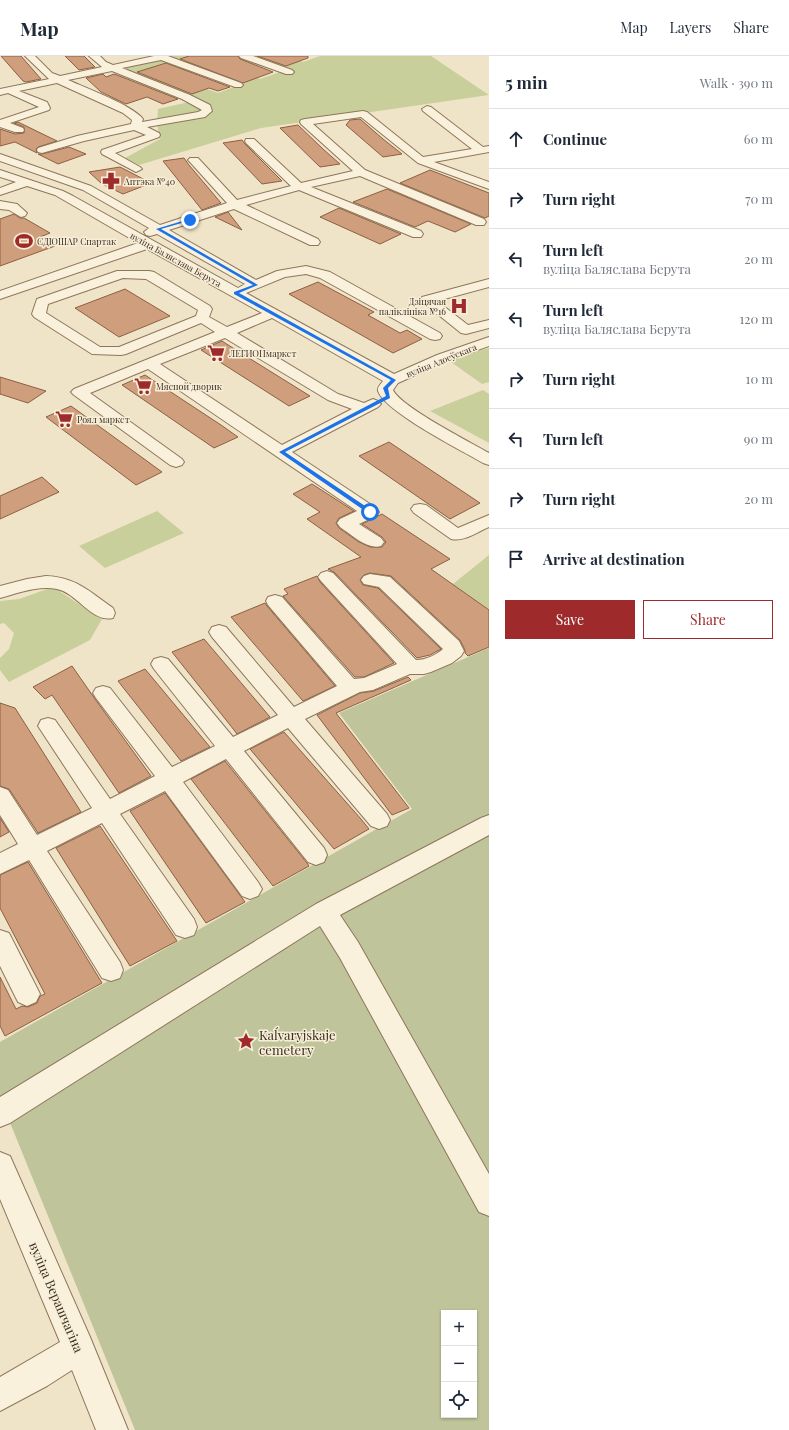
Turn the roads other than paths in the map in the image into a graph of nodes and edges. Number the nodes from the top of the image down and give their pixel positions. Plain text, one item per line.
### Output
1 (30, 56) edge
2 (94, 56) edge
3 (244, 56) edge
4 (161, 57) edge
5 (113, 67) junction
6 (289, 72) dead end
7 (56, 78) junction
8 (238, 85) dead end
9 (5, 91) edge
10 (427, 109) dead end
11 (135, 126) junction
12 (19, 130) dead end
13 (250, 141) dead end
14 (485, 150) edge
15 (3, 157) edge
16 (194, 160) dead end
17 (422, 161) junction
18 (136, 169) dead end
19 (361, 172) junction
20 (0, 173) edge
21 (28, 182) junction
22 (298, 186) junction
23 (489, 186) edge
24 (0, 192) edge
25 (234, 204) junction
26 (0, 205) edge
27 (21, 213) dead end
28 (480, 222) dead end
29 (158, 229) junction
30 (417, 234) dead end
31 (136, 237) junction
32 (314, 242) dead end
33 (148, 244) junction
34 (489, 283) edge
35 (256, 285) junction
36 (236, 293) junction
37 (0, 295) edge
38 (273, 314) junction
39 (202, 318) junction
40 (489, 324) edge
41 (466, 330) junction
42 (226, 333) junction
43 (435, 336) dead end
44 (486, 342) edge
45 (149, 364) junction
46 (393, 380) junction
47 (389, 397) junction
48 (365, 408) junction
49 (281, 452) junction
50 (489, 460) edge
51 (176, 462) dead end
52 (420, 509) dead end
53 (489, 520) edge
54 (375, 542) dead end
55 (326, 577) dead end
56 (370, 580) dead end
57 (0, 592) edge
58 (275, 601) dead end
59 (106, 613) dead end
60 (219, 632) dead end
61 (161, 664) dead end
62 (411, 667) junction
63 (350, 688) junction
64 (103, 693) dead end
65 (291, 717) junction
66 (48, 726) dead end
67 (230, 748) junction
68 (169, 779) junction
69 (0, 796) edge
70 (106, 810) junction
71 (380, 820) dead end
72 (489, 824) edge
73 (32, 848) junction
74 (316, 855) dead end
75 (0, 864) edge
76 (250, 889) dead end
77 (324, 911) junction
78 (185, 927) dead end
79 (0, 941) edge
80 (111, 970) dead end
81 (27, 994) dead end
82 (0, 1113) edge
83 (0, 1166) edge
84 (489, 1202) edge
85 (79, 1348) junction
86 (0, 1395) edge
87 (112, 1430) edge

1 - 7 street
2 - 5 street
3 - 6 street
4 - 5 street
4 - 8 street
5 - 7 street
5 - 11 street
7 - 9 street
7 - 11 street
9 - 12 street
10 - 14 street
11 - 15 street
11 - 18 street
13 - 22 street
14 - 17 street
15 - 29 street
16 - 25 street
17 - 19 street
17 - 23 street
19 - 22 street
19 - 28 street
20 - 21 street, вуліца Баляслава Берута
21 - 24 street
21 - 31 street, вуліца Баляслава Берута
22 - 25 street
22 - 30 street
25 - 29 street
25 - 32 street
26 - 27 street
29 - 31 street
29 - 35 street
31 - 33 street, вуліца Баляслава Берута
33 - 36 street, вуліца Баляслава Берута
33 - 37 street
34 - 41 street
35 - 36 street
35 - 43 street
36 - 38 street, вуліца Баляслава Берута
38 - 42 street
38 - 46 street, вуліца Баляслава Берута
39 - 39 street
39 - 42 street
40 - 41 street
41 - 44 street
42 - 45 street
42 - 48 street
44 - 46 street, вуліца Адоеўскага
45 - 49 street
45 - 51 street
46 - 47 street
47 - 48 street
47 - 50 street
48 - 49 street
49 - 54 street
52 - 53 street
55 - 62 street
56 - 62 street
57 - 59 street
58 - 63 street
60 - 65 street
61 - 67 street
62 - 63 street
63 - 65 street
64 - 68 street
65 - 67 street
65 - 71 street
66 - 70 street
67 - 68 street
67 - 74 street
68 - 70 street
68 - 76 street
69 - 73 street
70 - 73 street
70 - 78 street
72 - 77 street
73 - 75 street
73 - 80 street
77 - 82 street
77 - 84 street
79 - 81 street
83 - 85 street, вуліца Верашчагіна
85 - 86 street
85 - 87 street, вуліца Верашчагіна

